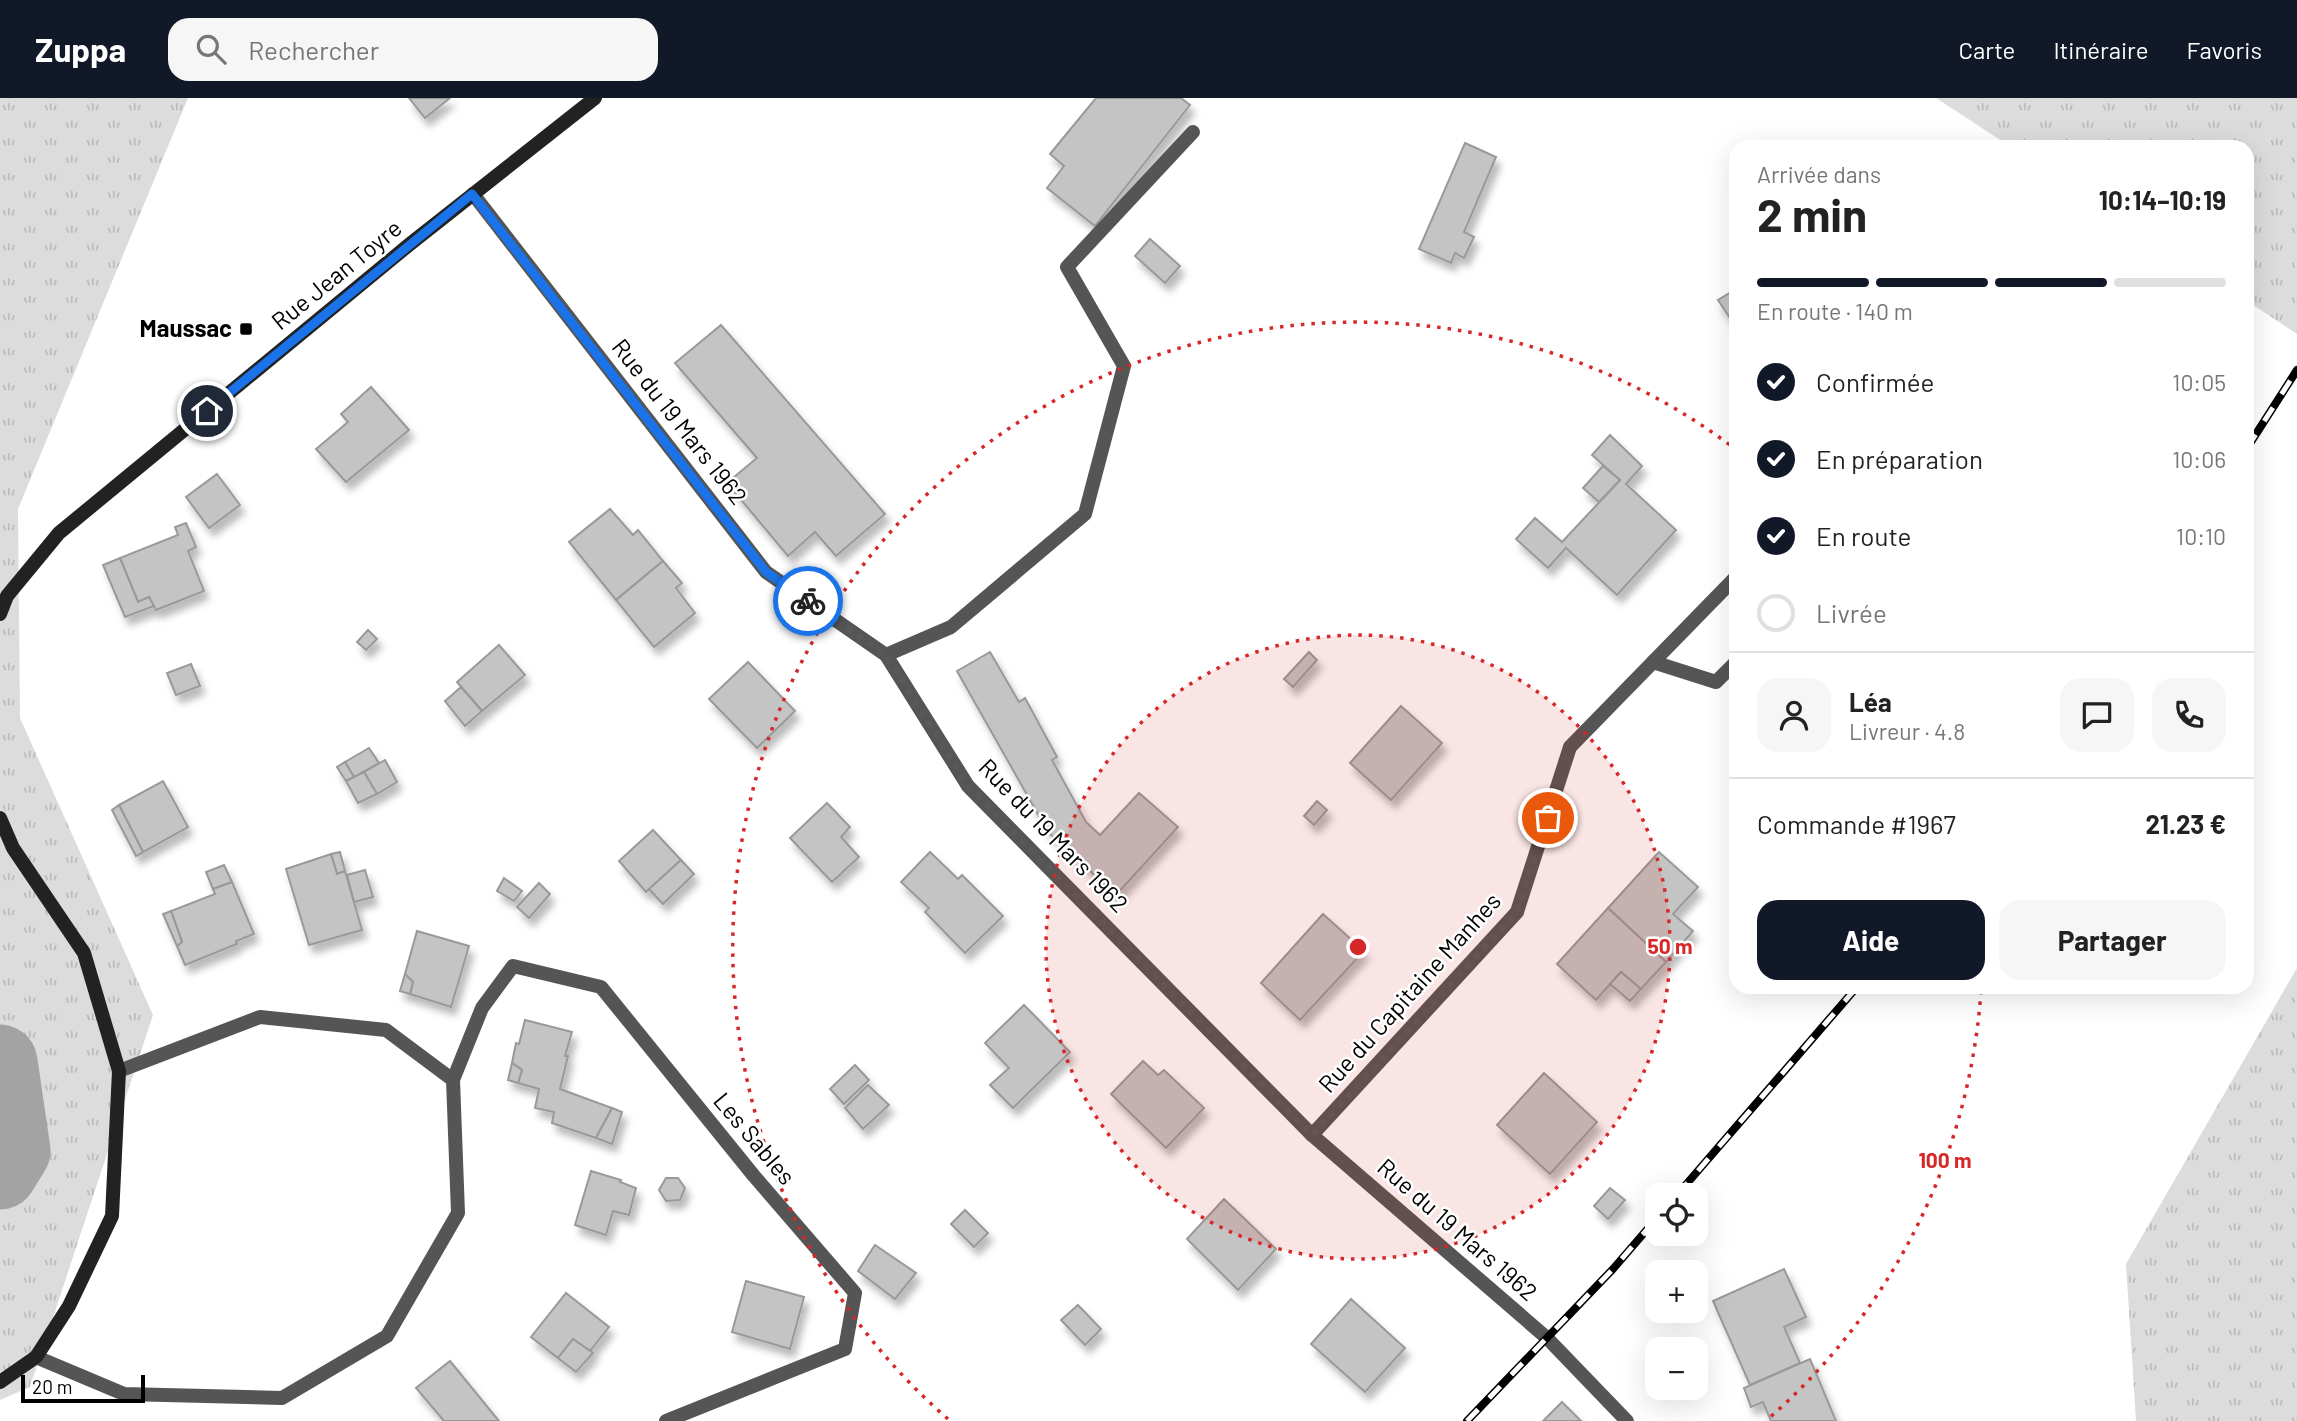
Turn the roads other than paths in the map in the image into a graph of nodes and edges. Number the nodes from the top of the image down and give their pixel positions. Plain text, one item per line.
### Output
1 (595, 98) edge
2 (1193, 132) dead end
3 (472, 194) junction
4 (1729, 584) edge
5 (0, 614) edge
6 (886, 655) junction
7 (1653, 662) junction
8 (1729, 669) edge
9 (0, 818) edge
10 (119, 1071) junction
11 (453, 1080) junction
12 (1312, 1135) junction
13 (36, 1357) junction
14 (0, 1382) edge
15 (666, 1421) edge
16 (1627, 1421) edge

1 - 3 street, Rue Jean Toyre
2 - 6 street
3 - 5 street, Rue Jean Toyre
3 - 6 street, Rue du 19 Mars 1962
4 - 7 street, Rue du Capitaine Manhes
6 - 12 street, Rue du 19 Mars 1962
7 - 8 street
7 - 12 street, Rue du Capitaine Manhes
9 - 10 street
10 - 11 street
10 - 13 street
11 - 13 street
11 - 15 street, Les Sables
12 - 16 street, Rue du 19 Mars 1962
13 - 14 street

